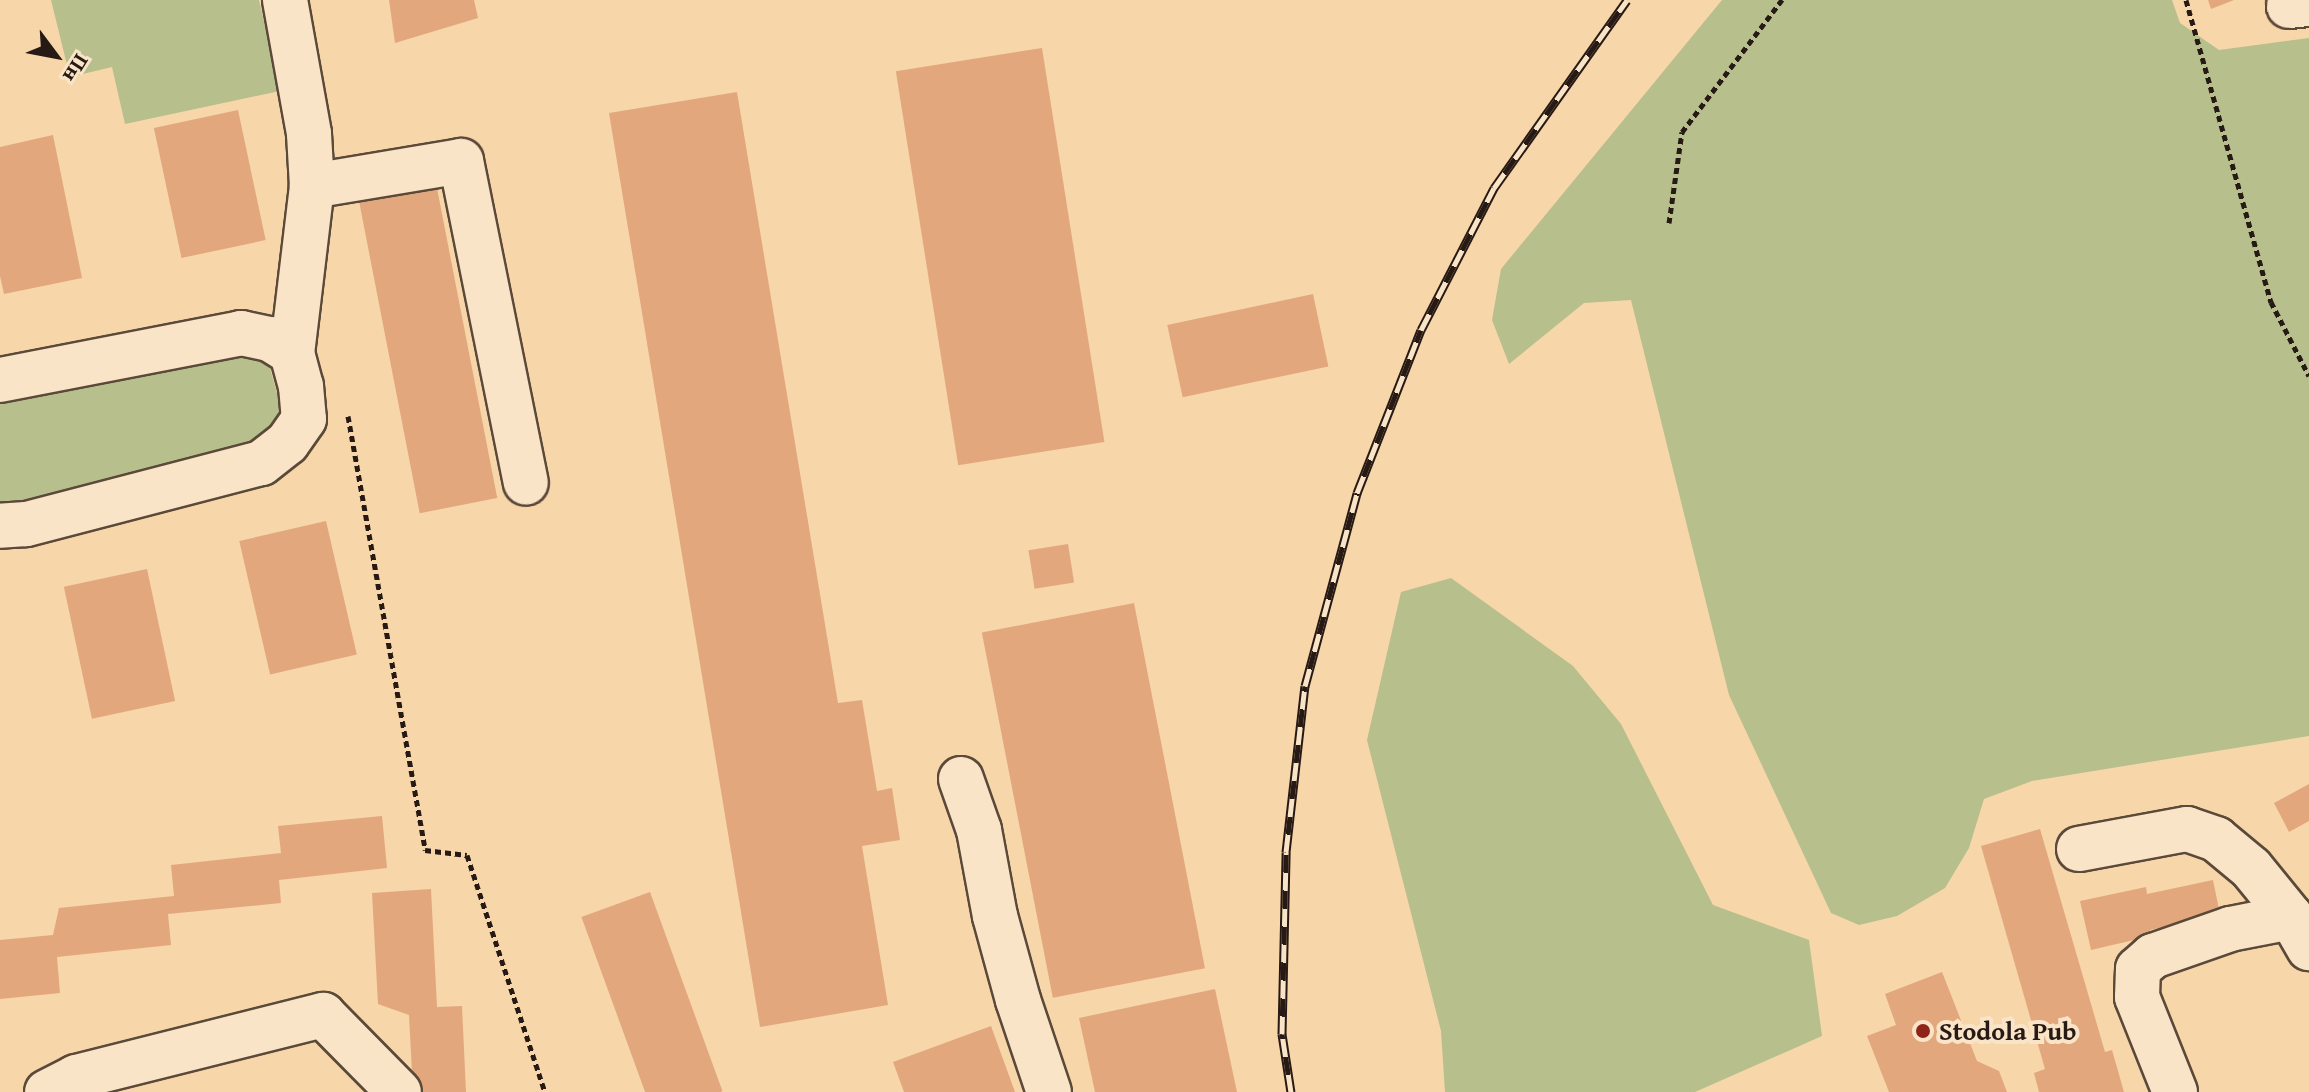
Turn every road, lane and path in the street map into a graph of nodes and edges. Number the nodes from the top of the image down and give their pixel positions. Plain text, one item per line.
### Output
1 (285, 0) edge
2 (1782, 0) edge
3 (2186, 0) edge
4 (312, 186) junction
5 (1669, 223) dead end
6 (292, 353) junction
7 (2309, 376) edge
8 (0, 380) edge
9 (346, 404) dead end
10 (526, 482) dead end
11 (0, 526) edge
12 (961, 779) dead end
13 (2079, 849) dead end
14 (2300, 932) edge
15 (47, 1092) edge
16 (399, 1092) edge
17 (545, 1092) edge
18 (1049, 1092) edge
19 (2175, 1092) edge

1 - 4 street
2 - 5 path
3 - 7 path
4 - 6 street
4 - 10 street
6 - 8 street
6 - 11 street
9 - 17 path
12 - 18 street
13 - 14 street
14 - 19 street
15 - 16 street

